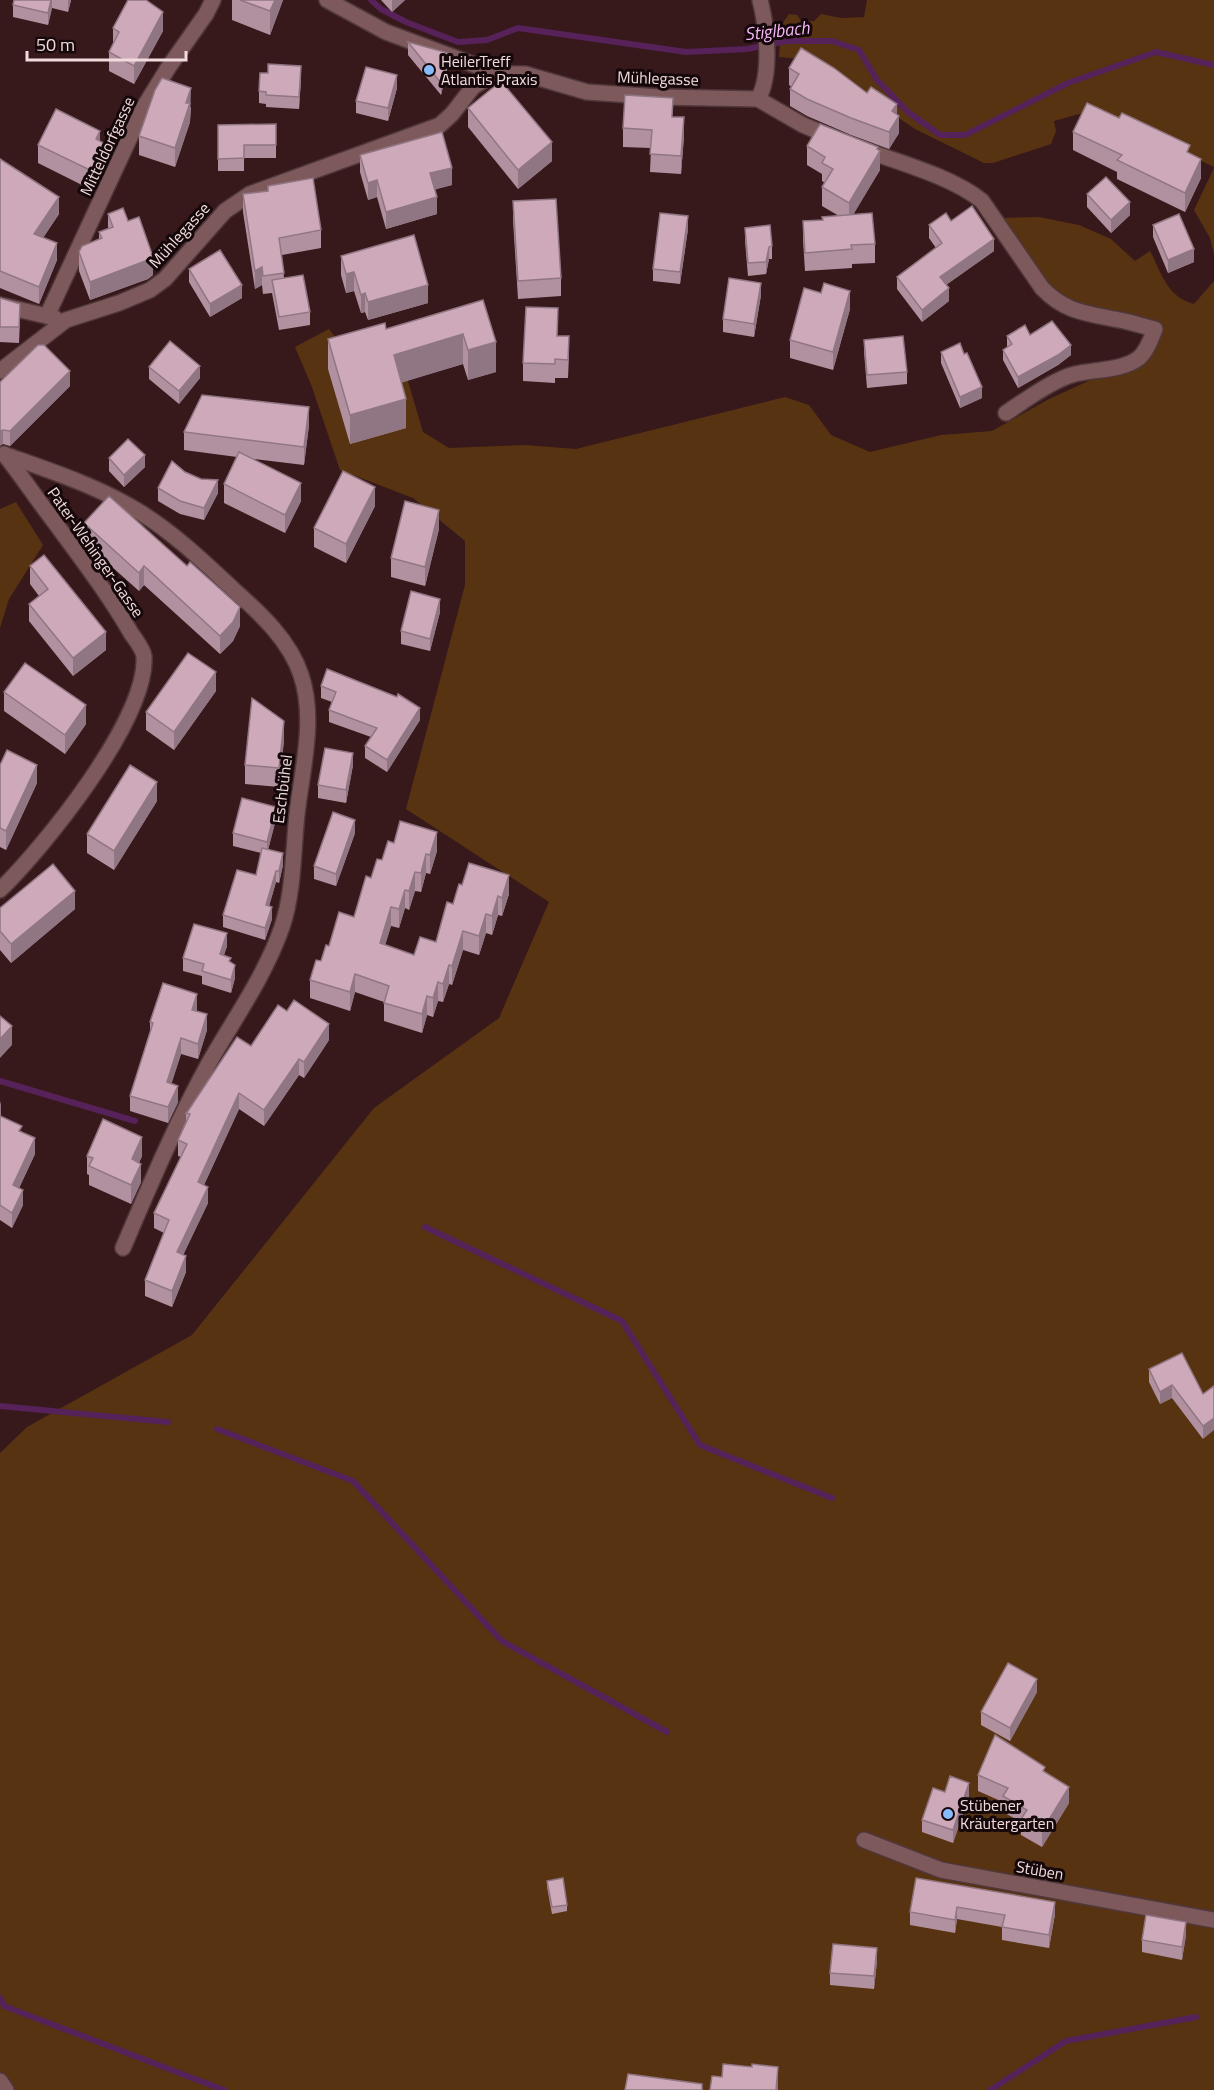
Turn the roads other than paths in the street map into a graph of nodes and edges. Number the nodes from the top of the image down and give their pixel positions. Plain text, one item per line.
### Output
1 (213, 0) edge
2 (327, 0) edge
3 (760, 0) edge
4 (489, 77) junction
5 (758, 99) junction
6 (0, 305) edge
7 (47, 316) junction
8 (66, 320) junction
9 (0, 371) edge
10 (1006, 413) dead end
11 (3, 452) edge
12 (0, 890) edge
13 (123, 1248) dead end
14 (864, 1840) dead end
15 (1214, 1920) edge
16 (0, 2081) edge
17 (6, 2090) edge

1 - 7 street, Mitteldorfgasse
2 - 4 street
3 - 5 street
4 - 5 street, Mühlegasse
4 - 8 street, Mühlegasse
5 - 10 street, Mühlegasse
6 - 7 street
7 - 8 street
8 - 9 street, Mühlegasse
11 - 12 street, Pater-Wehinger-Gasse
11 - 13 street, Eschbühel
14 - 15 street, Stüben
16 - 17 street

